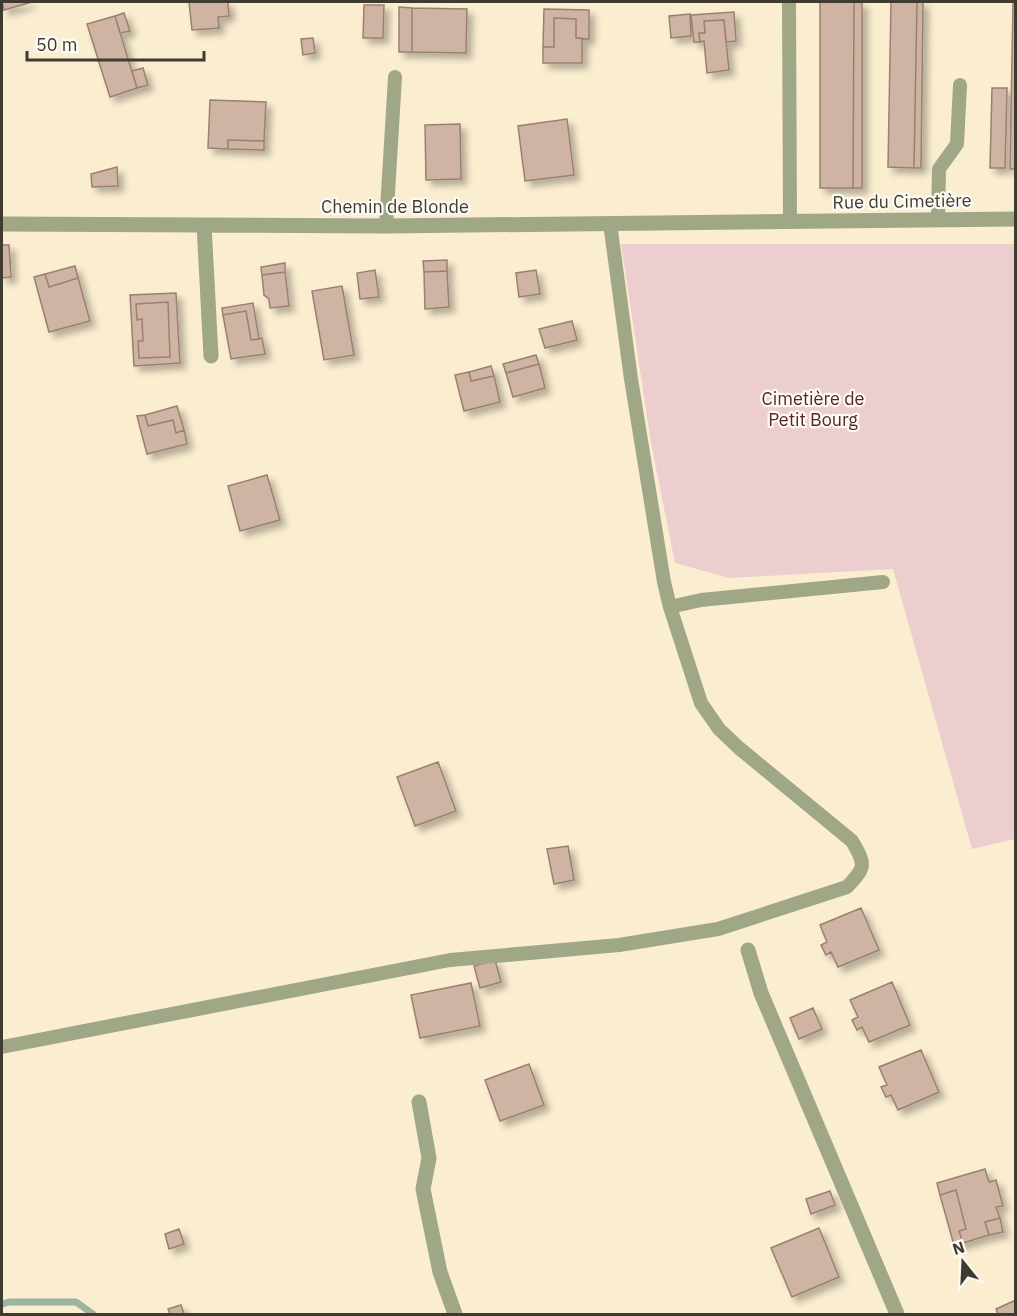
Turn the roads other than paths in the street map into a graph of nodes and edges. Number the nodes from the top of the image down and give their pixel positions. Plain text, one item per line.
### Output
1 (789, 2) edge
2 (395, 76) dead end
3 (960, 85) dead end
4 (1016, 219) edge
5 (938, 220) junction
6 (790, 222) junction
7 (610, 223) junction
8 (2, 224) edge
9 (204, 225) junction
10 (386, 226) junction
11 (211, 356) dead end
12 (883, 582) dead end
13 (670, 607) junction
14 (748, 950) dead end
15 (2, 1047) edge
16 (419, 1102) dead end
17 (455, 1314) edge
18 (897, 1314) edge

1 - 6 lane
2 - 10 lane
3 - 5 lane
4 - 5 street, Rue du Cimetière
5 - 6 street, Rue du Cimetière
6 - 7 street, Chemin de Blonde
7 - 10 street, Chemin de Blonde
7 - 13 lane
8 - 9 street, Chemin de Blonde
9 - 10 street, Chemin de Blonde
9 - 11 street
12 - 13 lane
13 - 15 lane
14 - 18 street
16 - 17 street

